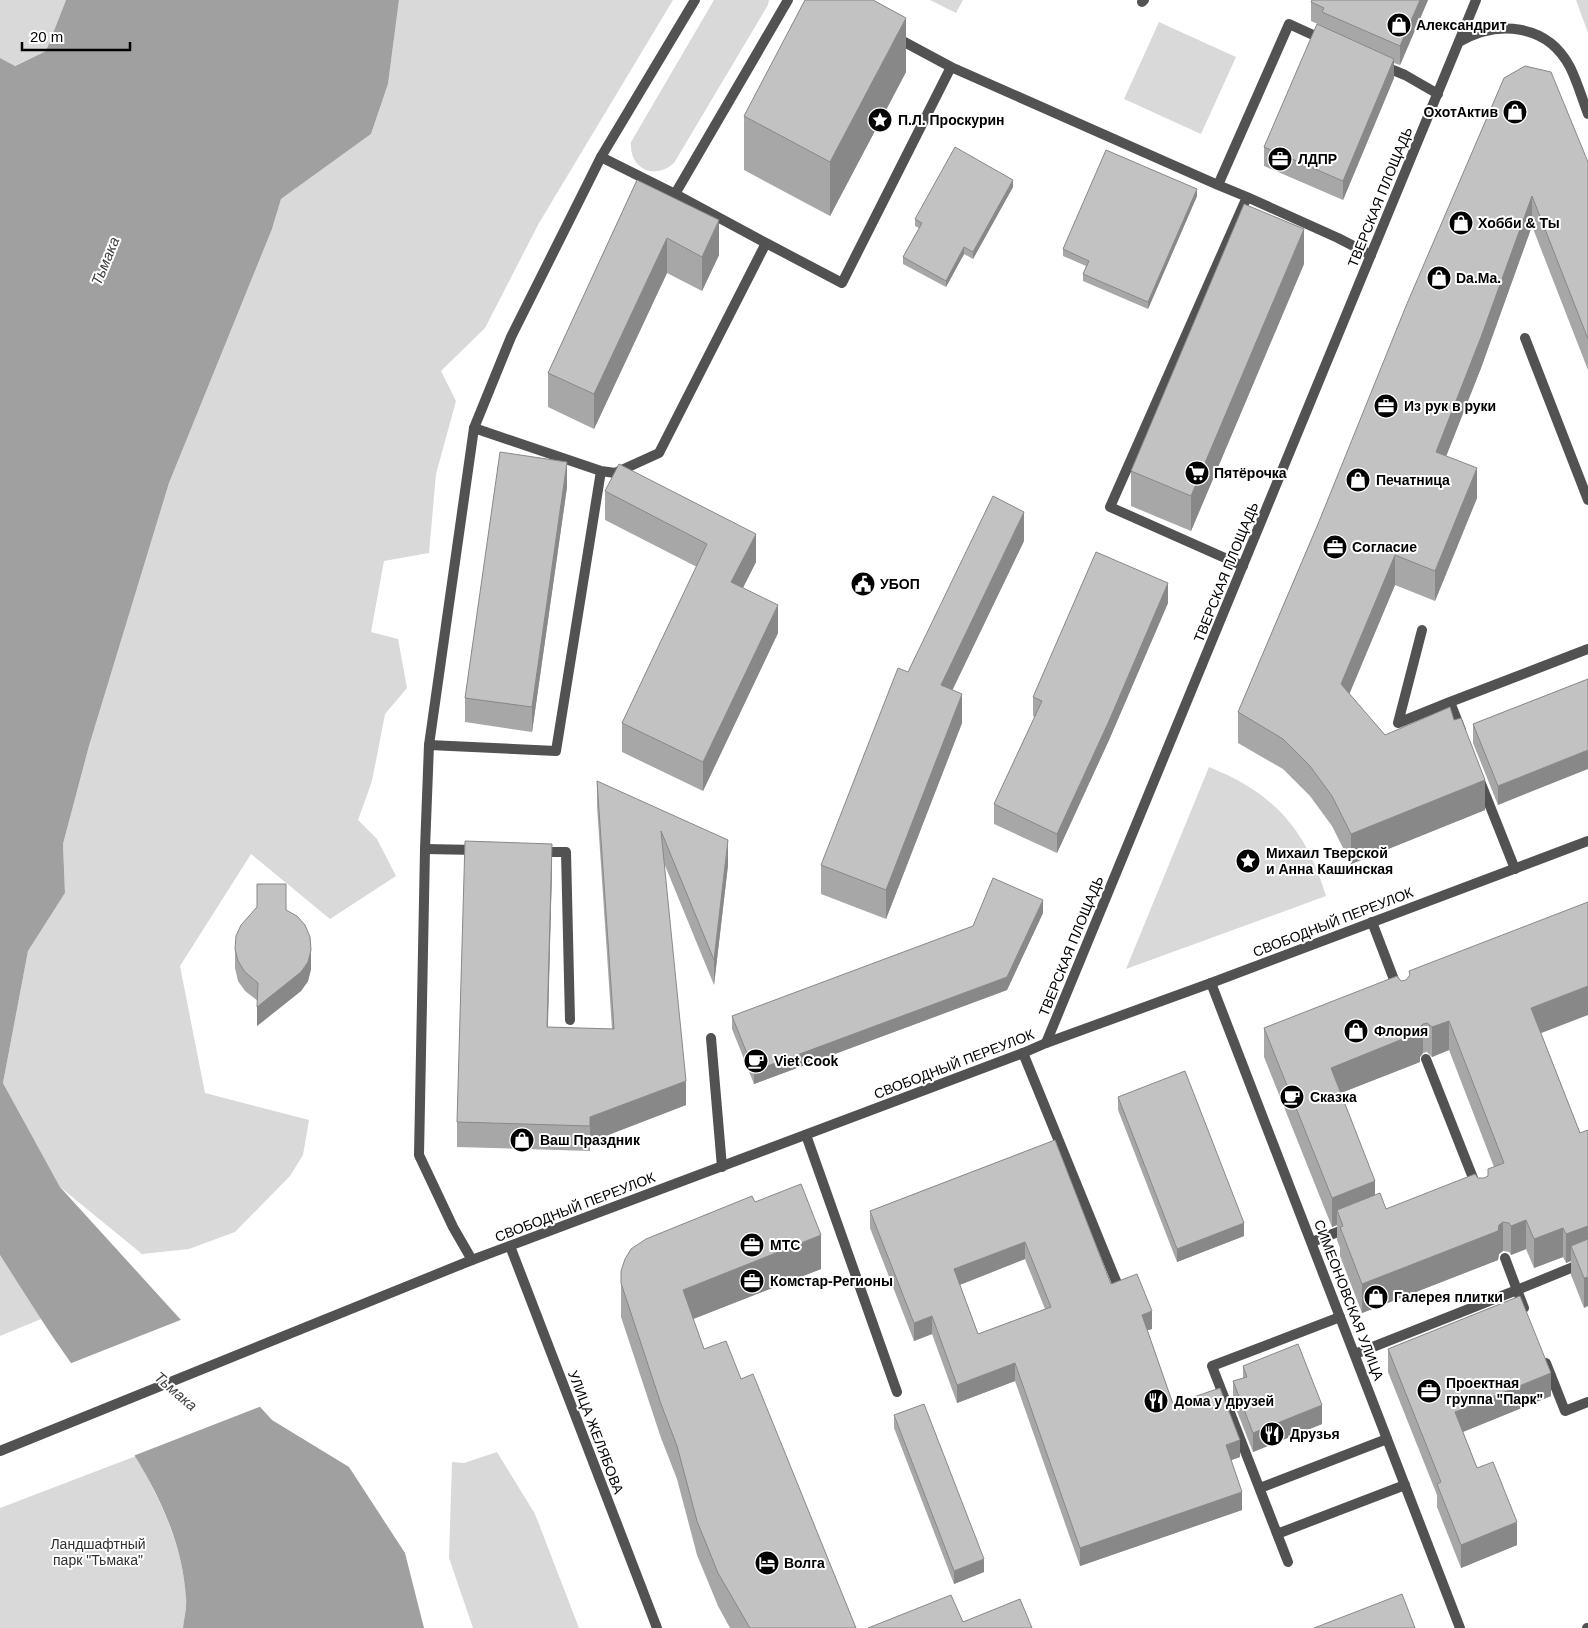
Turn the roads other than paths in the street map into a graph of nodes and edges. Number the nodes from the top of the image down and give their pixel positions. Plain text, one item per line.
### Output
1 (695, 0) edge
2 (788, 0) edge
3 (1476, 0) edge
4 (885, 31) edge
5 (1459, 42) junction
6 (1334, 44) edge
7 (1370, 60) edge
8 (951, 67) junction
9 (1438, 94) junction
10 (1588, 114) edge
11 (601, 157) junction
12 (1218, 185) junction
13 (675, 194) junction
14 (1247, 197) junction
15 (766, 243) junction
16 (1371, 255) junction
17 (1525, 338) dead end
18 (474, 428) junction
19 (601, 471) junction
20 (1588, 500) edge
21 (1243, 566) junction
22 (1422, 630) dead end
23 (1588, 650) edge
24 (1450, 702) junction
25 (1464, 738) edge
26 (430, 745) junction
27 (1477, 773) edge
28 (1588, 841) edge
29 (425, 849) junction
30 (491, 851) edge
31 (529, 852) edge
32 (1515, 868) junction
33 (1372, 922) junction
34 (1211, 983) junction
35 (1403, 1003) edge
36 (570, 1020) dead end
37 (711, 1038) dead end
38 (1046, 1043) junction
39 (1024, 1053) junction
40 (1426, 1059) edge
41 (806, 1135) junction
42 (722, 1167) junction
43 (1471, 1182) edge
44 (1355, 1225) edge
45 (1312, 1242) junction
46 (510, 1246) junction
47 (1505, 1258) edge
48 (472, 1260) junction
49 (1588, 1261) edge
50 (1116, 1281) edge
51 (1517, 1290) junction
52 (1527, 1316) edge
53 (1340, 1317) junction
54 (1541, 1350) edge
55 (1355, 1354) junction
56 (897, 1392) dead end
57 (1588, 1402) edge
58 (1387, 1439) junction
59 (0, 1451) edge
60 (1405, 1485) junction
61 (1260, 1488) junction
62 (1277, 1534) junction
63 (1288, 1562) dead end
64 (657, 1628) edge
65 (1460, 1628) edge

1 - 11 street
2 - 13 street
3 - 5 street, ТВЕРСКАЯ ПЛОЩАДЬ
4 - 8 street
5 - 9 street, ТВЕРСКАЯ ПЛОЩАДЬ
5 - 10 street
6 - 12 street
7 - 9 street
8 - 12 street
8 - 15 street
9 - 16 street, ТВЕРСКАЯ ПЛОЩАДЬ
11 - 13 street
11 - 18 street
12 - 14 street
13 - 15 street
14 - 16 street
14 - 21 street
15 - 19 street
16 - 21 street, ТВЕРСКАЯ ПЛОЩАДЬ
17 - 20 street
18 - 19 street
18 - 26 street
19 - 26 street
21 - 38 street, ТВЕРСКАЯ ПЛОЩАДЬ
22 - 24 street
23 - 24 street
24 - 25 street
26 - 29 street
27 - 32 street
28 - 32 street, СВОБОДНЫЙ ПЕРЕУЛОК
29 - 30 street
29 - 48 street
31 - 36 street
32 - 33 street, СВОБОДНЫЙ ПЕРЕУЛОК
33 - 34 street, СВОБОДНЫЙ ПЕРЕУЛОК
33 - 35 street
34 - 38 street, СВОБОДНЫЙ ПЕРЕУЛОК
34 - 45 street, СИМЕОНОВСКАЯ УЛИЦА
37 - 42 street
38 - 39 street, СВОБОДНЫЙ ПЕРЕУЛОК
39 - 41 street, СВОБОДНЫЙ ПЕРЕУЛОК
39 - 50 street
40 - 43 street
41 - 42 street, СВОБОДНЫЙ ПЕРЕУЛОК
41 - 56 street
42 - 46 street, СВОБОДНЫЙ ПЕРЕУЛОК
44 - 45 street
45 - 53 street, СИМЕОНОВСКАЯ УЛИЦА
46 - 48 street, СВОБОДНЫЙ ПЕРЕУЛОК
46 - 64 street, УЛИЦА ЖЕЛЯБОВА
47 - 51 street
48 - 59 street, СВОБОДНЫЙ ПЕРЕУЛОК
49 - 51 street
51 - 52 street
51 - 55 street
53 - 55 street, СИМЕОНОВСКАЯ УЛИЦА
53 - 61 street
54 - 57 street
55 - 58 street, СИМЕОНОВСКАЯ УЛИЦА
58 - 60 street, СИМЕОНОВСКАЯ УЛИЦА
58 - 61 street
60 - 62 street
60 - 65 street, СИМЕОНОВСКАЯ УЛИЦА
61 - 62 street
62 - 63 street

